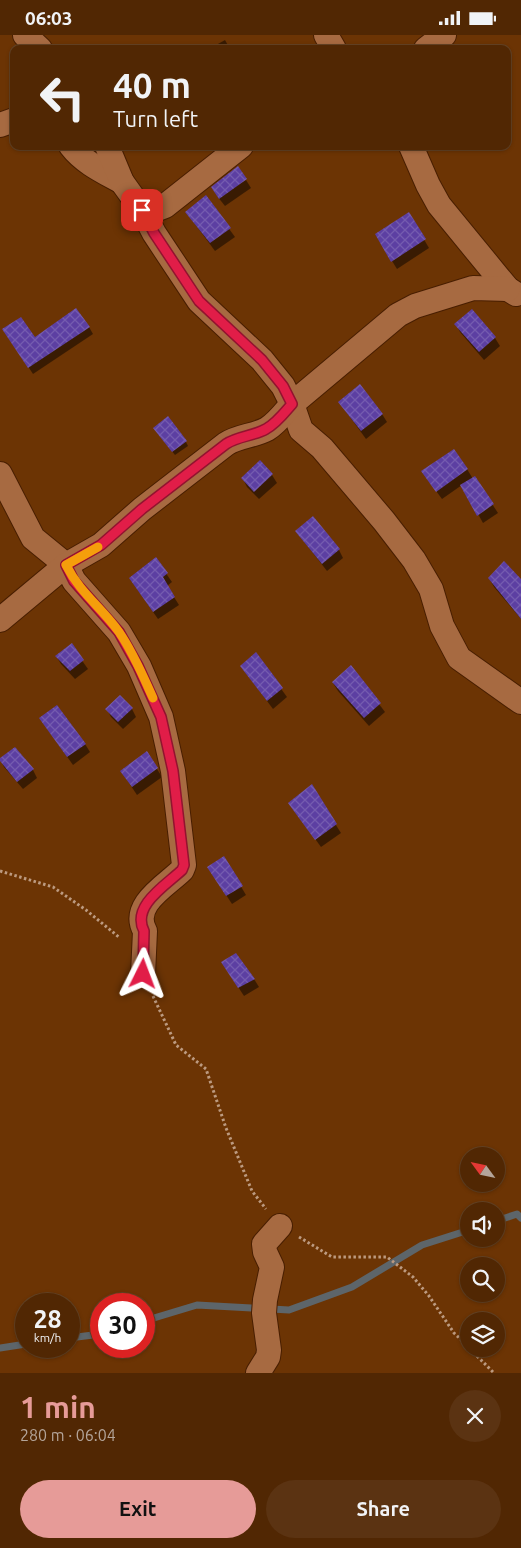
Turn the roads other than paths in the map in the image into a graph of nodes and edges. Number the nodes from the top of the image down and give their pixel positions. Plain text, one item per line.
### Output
1 (25, 35) edge
2 (444, 35) edge
3 (36, 45) edge
4 (431, 45) edge
5 (74, 150) edge
6 (109, 150) edge
7 (236, 150) edge
8 (413, 150) edge
9 (122, 182) junction
10 (142, 210) junction
11 (515, 293) edge
12 (292, 404) junction
13 (0, 474) edge
14 (66, 565) junction
15 (0, 620) edge
16 (521, 702) edge
17 (143, 974) road end
18 (280, 1226) road end
19 (258, 1373) edge

1 - 3 street
2 - 4 street
5 - 9 street
6 - 9 street
7 - 10 street
8 - 11 street
9 - 10 street
10 - 12 street
11 - 12 street
12 - 14 street
12 - 16 street
13 - 14 street
14 - 15 street
14 - 17 street
18 - 19 street

